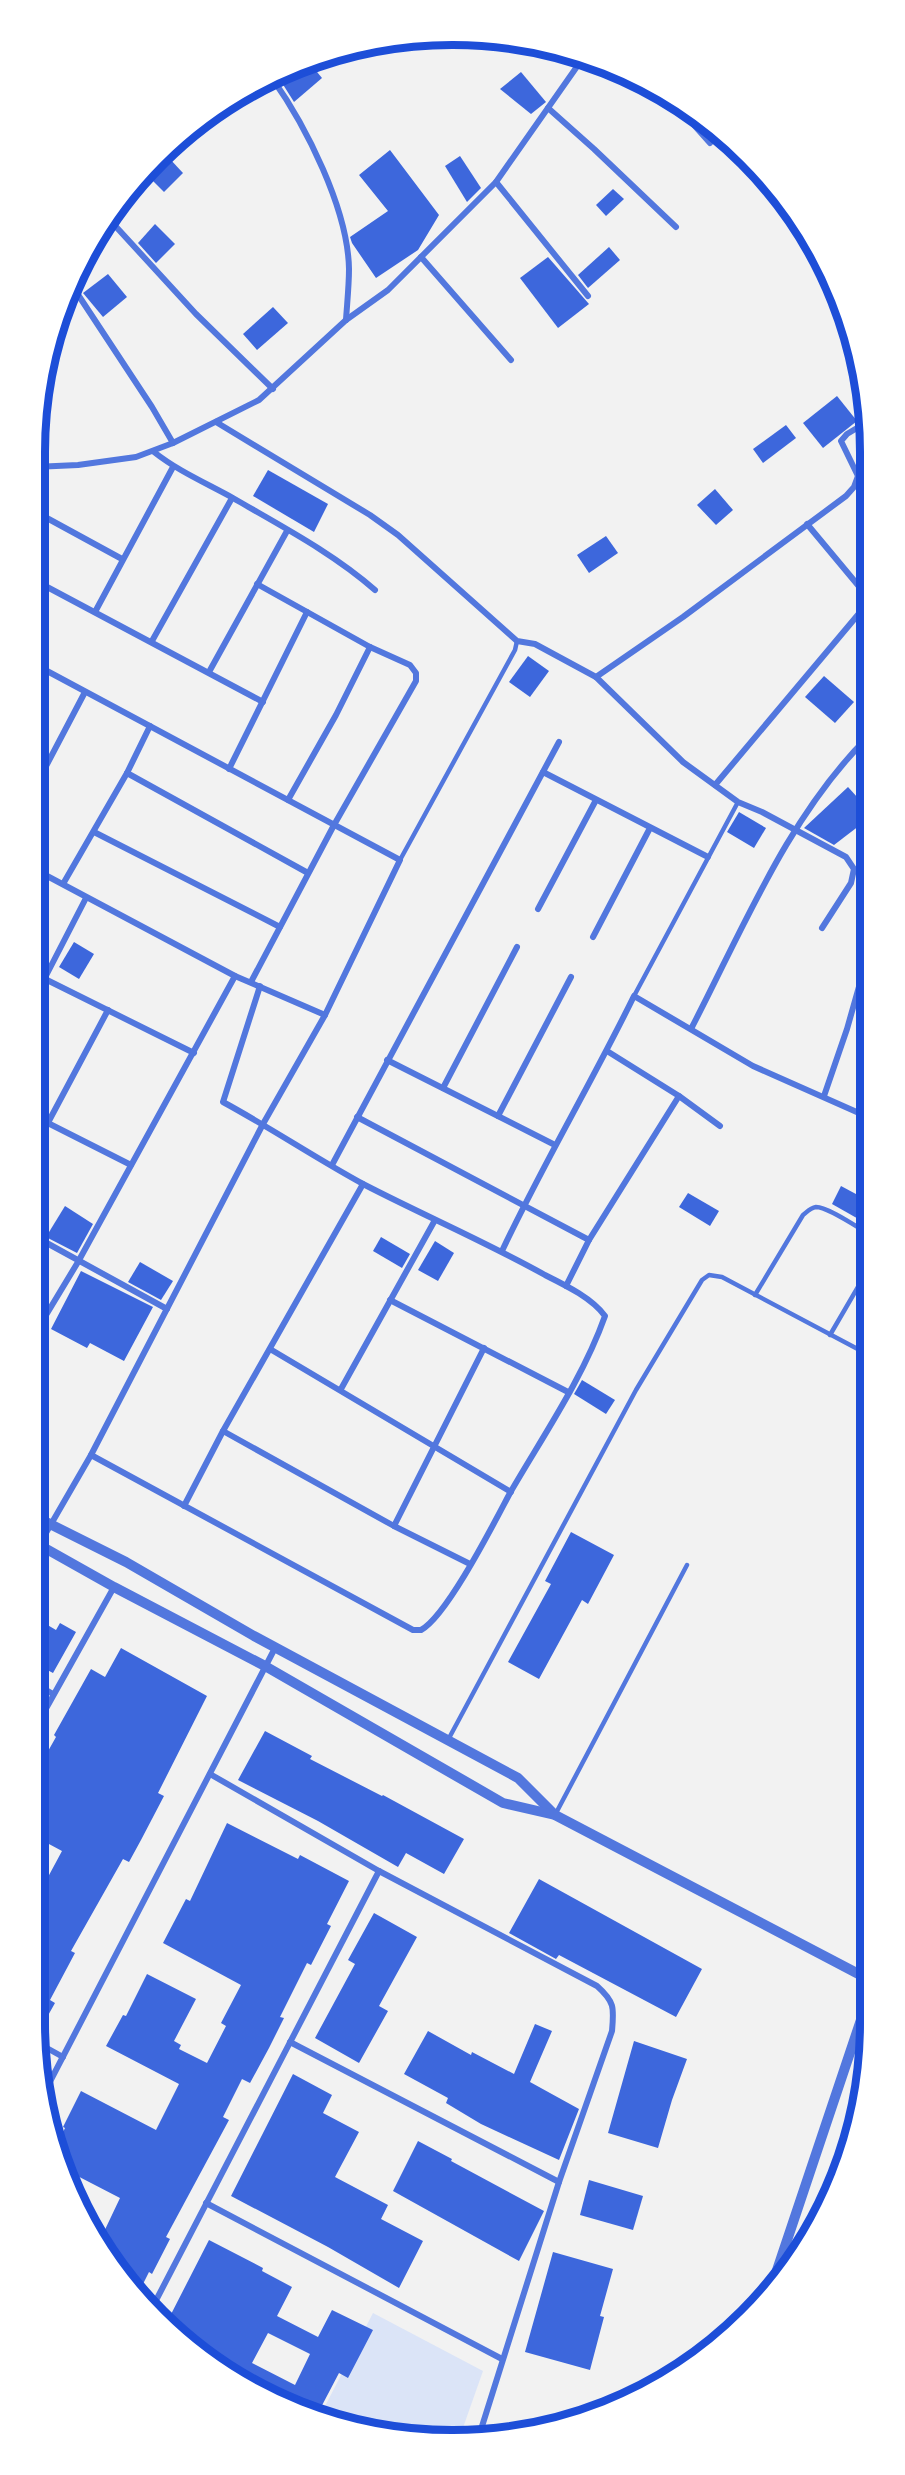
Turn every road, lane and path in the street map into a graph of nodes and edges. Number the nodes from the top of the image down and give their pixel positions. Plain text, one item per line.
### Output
1 (578, 65) edge
2 (277, 85) edge
3 (548, 108) junction
4 (692, 123) edge
5 (710, 143) dead end
6 (496, 182) junction
7 (115, 225) edge
8 (676, 227) dead end
9 (421, 257) junction
10 (77, 294) edge
11 (588, 296) dead end
12 (346, 321) junction
13 (511, 360) dead end
14 (273, 389) junction
15 (216, 422) junction
16 (859, 427) edge
17 (173, 443) junction
18 (154, 452) junction
19 (45, 466) edge
20 (173, 467) junction
21 (858, 476) joint
22 (232, 498) junction
23 (45, 517) edge
24 (807, 524) junction
25 (287, 531) junction
26 (123, 559) junction
27 (256, 584) junction
28 (45, 586) edge
29 (860, 588) edge
30 (375, 590) dead end
31 (95, 612) junction
32 (308, 612) junction
33 (860, 612) edge
34 (152, 641) junction
35 (517, 641) junction
36 (370, 647) junction
37 (45, 670) edge
38 (209, 672) junction
39 (596, 677) junction
40 (85, 692) junction
41 (263, 702) junction
42 (150, 726) junction
43 (559, 742) dead end
44 (860, 745) edge
45 (45, 768) edge
46 (229, 769) junction
47 (543, 772) junction
48 (127, 773) junction
49 (715, 785) junction
50 (288, 800) junction
51 (596, 800) junction
52 (738, 802) junction
53 (334, 825) junction
54 (650, 828) junction
55 (794, 829) junction
56 (94, 832) junction
57 (708, 857) junction
58 (400, 860) junction
59 (308, 873) junction
60 (45, 875) edge
61 (63, 884) junction
62 (86, 898) junction
63 (538, 909) dead end
64 (280, 927) junction
65 (822, 928) dead end
66 (593, 937) dead end
67 (517, 947) dead end
68 (235, 976) junction
69 (571, 977) dead end
70 (45, 979) joint
71 (251, 982) junction
72 (860, 983) edge
73 (260, 986) junction
74 (634, 996) junction
75 (108, 1010) junction
76 (325, 1015) junction
77 (691, 1029) junction
78 (607, 1052) junction
79 (194, 1053) junction
80 (387, 1060) junction
81 (442, 1088) junction
82 (824, 1095) junction
83 (679, 1096) junction
84 (860, 1113) edge
85 (498, 1116) junction
86 (357, 1117) junction
87 (45, 1120) edge
88 (49, 1122) junction
89 (263, 1124) junction
90 (720, 1126) dead end
91 (45, 1129) edge
92 (555, 1145) junction
93 (131, 1165) junction
94 (332, 1165) junction
95 (363, 1184) junction
96 (523, 1206) junction
97 (435, 1220) junction
98 (860, 1229) edge
99 (589, 1240) junction
100 (45, 1242) edge
101 (502, 1251) junction
102 (78, 1262) junction
103 (860, 1283) edge
104 (566, 1286) junction
105 (755, 1295) junction
106 (390, 1300) junction
107 (167, 1308) junction
108 (45, 1315) edge
109 (830, 1335) junction
110 (484, 1348) junction
111 (270, 1349) junction
112 (860, 1350) edge
113 (341, 1389) junction
114 (568, 1392) junction
115 (223, 1431) junction
116 (434, 1446) junction
117 (91, 1455) junction
118 (511, 1492) junction
119 (184, 1506) junction
120 (45, 1521) edge
121 (51, 1524) junction
122 (394, 1526) junction
123 (45, 1533) edge
124 (45, 1548) edge
125 (470, 1564) junction
126 (687, 1565) dead end
127 (114, 1587) junction
128 (275, 1648) junction
129 (265, 1666) junction
130 (45, 1689) edge
131 (53, 1694) junction
132 (45, 1709) edge
133 (448, 1740) junction
134 (210, 1774) junction
135 (555, 1815) junction
136 (379, 1871) junction
137 (860, 1975) edge
138 (860, 2023) edge
139 (290, 2042) junction
140 (46, 2048) edge
141 (63, 2057) junction
142 (49, 2083) edge
143 (558, 2182) junction
144 (206, 2203) junction
145 (777, 2269) edge
146 (155, 2301) edge
147 (502, 2358) junction
148 (481, 2429) edge

1 - 3 street
2 - 12 street
3 - 6 street
3 - 8 street
4 - 5 street
6 - 9 street
6 - 11 street
7 - 14 street
9 - 12 street
9 - 13 street
10 - 17 street
12 - 14 street
14 - 15 street
15 - 17 street
15 - 35 street
16 - 21 street
17 - 18 street
18 - 19 street
18 - 20 street
20 - 22 street
20 - 26 street
21 - 24 street
22 - 25 street
22 - 34 street
23 - 26 street
24 - 29 street
24 - 39 street
25 - 27 street
25 - 30 street
26 - 31 street
27 - 32 street
27 - 38 street
28 - 31 street
31 - 34 street
32 - 36 street
32 - 41 street
33 - 49 street
34 - 38 street
35 - 39 street
35 - 58 lane
36 - 50 street
36 - 53 street
37 - 40 street
38 - 41 street
39 - 49 street
40 - 42 street
40 - 45 street
41 - 46 street
42 - 46 street
42 - 48 street
43 - 47 street
44 - 55 street
46 - 50 street
47 - 51 street
47 - 80 street
48 - 56 street
48 - 59 street
49 - 52 street
50 - 53 street
51 - 54 street
51 - 63 street
52 - 55 street
52 - 57 lane
53 - 58 street
53 - 59 street
54 - 57 street
54 - 66 street
55 - 65 street
55 - 77 street
56 - 61 street
56 - 64 street
57 - 74 lane
58 - 76 street
59 - 64 street
60 - 61 street
61 - 62 street
62 - 68 street
62 - 70 street
64 - 71 street
67 - 81 street
68 - 71 street
68 - 79 street
69 - 85 street
70 - 75 street
71 - 73 street
72 - 82 street
73 - 76 street
73 - 89 street
74 - 77 street
74 - 78 street
75 - 79 street
75 - 88 street
76 - 89 street
77 - 82 street
78 - 83 street
78 - 92 street
79 - 93 street
80 - 81 street
80 - 86 street
81 - 85 street
82 - 84 street
83 - 90 street
83 - 99 street
85 - 92 street
86 - 94 street
86 - 96 street
87 - 88 street
88 - 91 street
88 - 93 street
89 - 94 street
89 - 107 street
92 - 96 street
93 - 102 street
94 - 95 street
95 - 97 street
95 - 111 street
96 - 99 street
96 - 101 street
97 - 101 street
97 - 106 street
98 - 105 lane
99 - 104 street
100 - 102 street
101 - 104 street
102 - 107 street
102 - 108 street
103 - 109 lane
104 - 114 street
105 - 109 lane
105 - 133 lane
106 - 110 street
106 - 113 street
107 - 117 street
109 - 112 lane
110 - 114 street
110 - 116 street
111 - 113 street
111 - 115 street
113 - 116 street
114 - 118 street
115 - 119 street
115 - 122 street
116 - 118 street
116 - 122 street
117 - 119 street
117 - 121 street
118 - 125 street
119 - 125 street
120 - 121 street
121 - 123 street
121 - 128 street
122 - 125 street
124 - 127 street
126 - 135 lane
127 - 129 street
127 - 131 street
128 - 129 street
128 - 133 street
129 - 134 street
129 - 135 street
130 - 131 street
131 - 132 street
133 - 135 street
134 - 136 street
134 - 141 street
135 - 137 street
136 - 139 street
136 - 143 street
138 - 145 street
139 - 143 street
139 - 144 street
140 - 141 street
141 - 142 street
143 - 147 street
144 - 146 street
144 - 147 street
147 - 148 street

